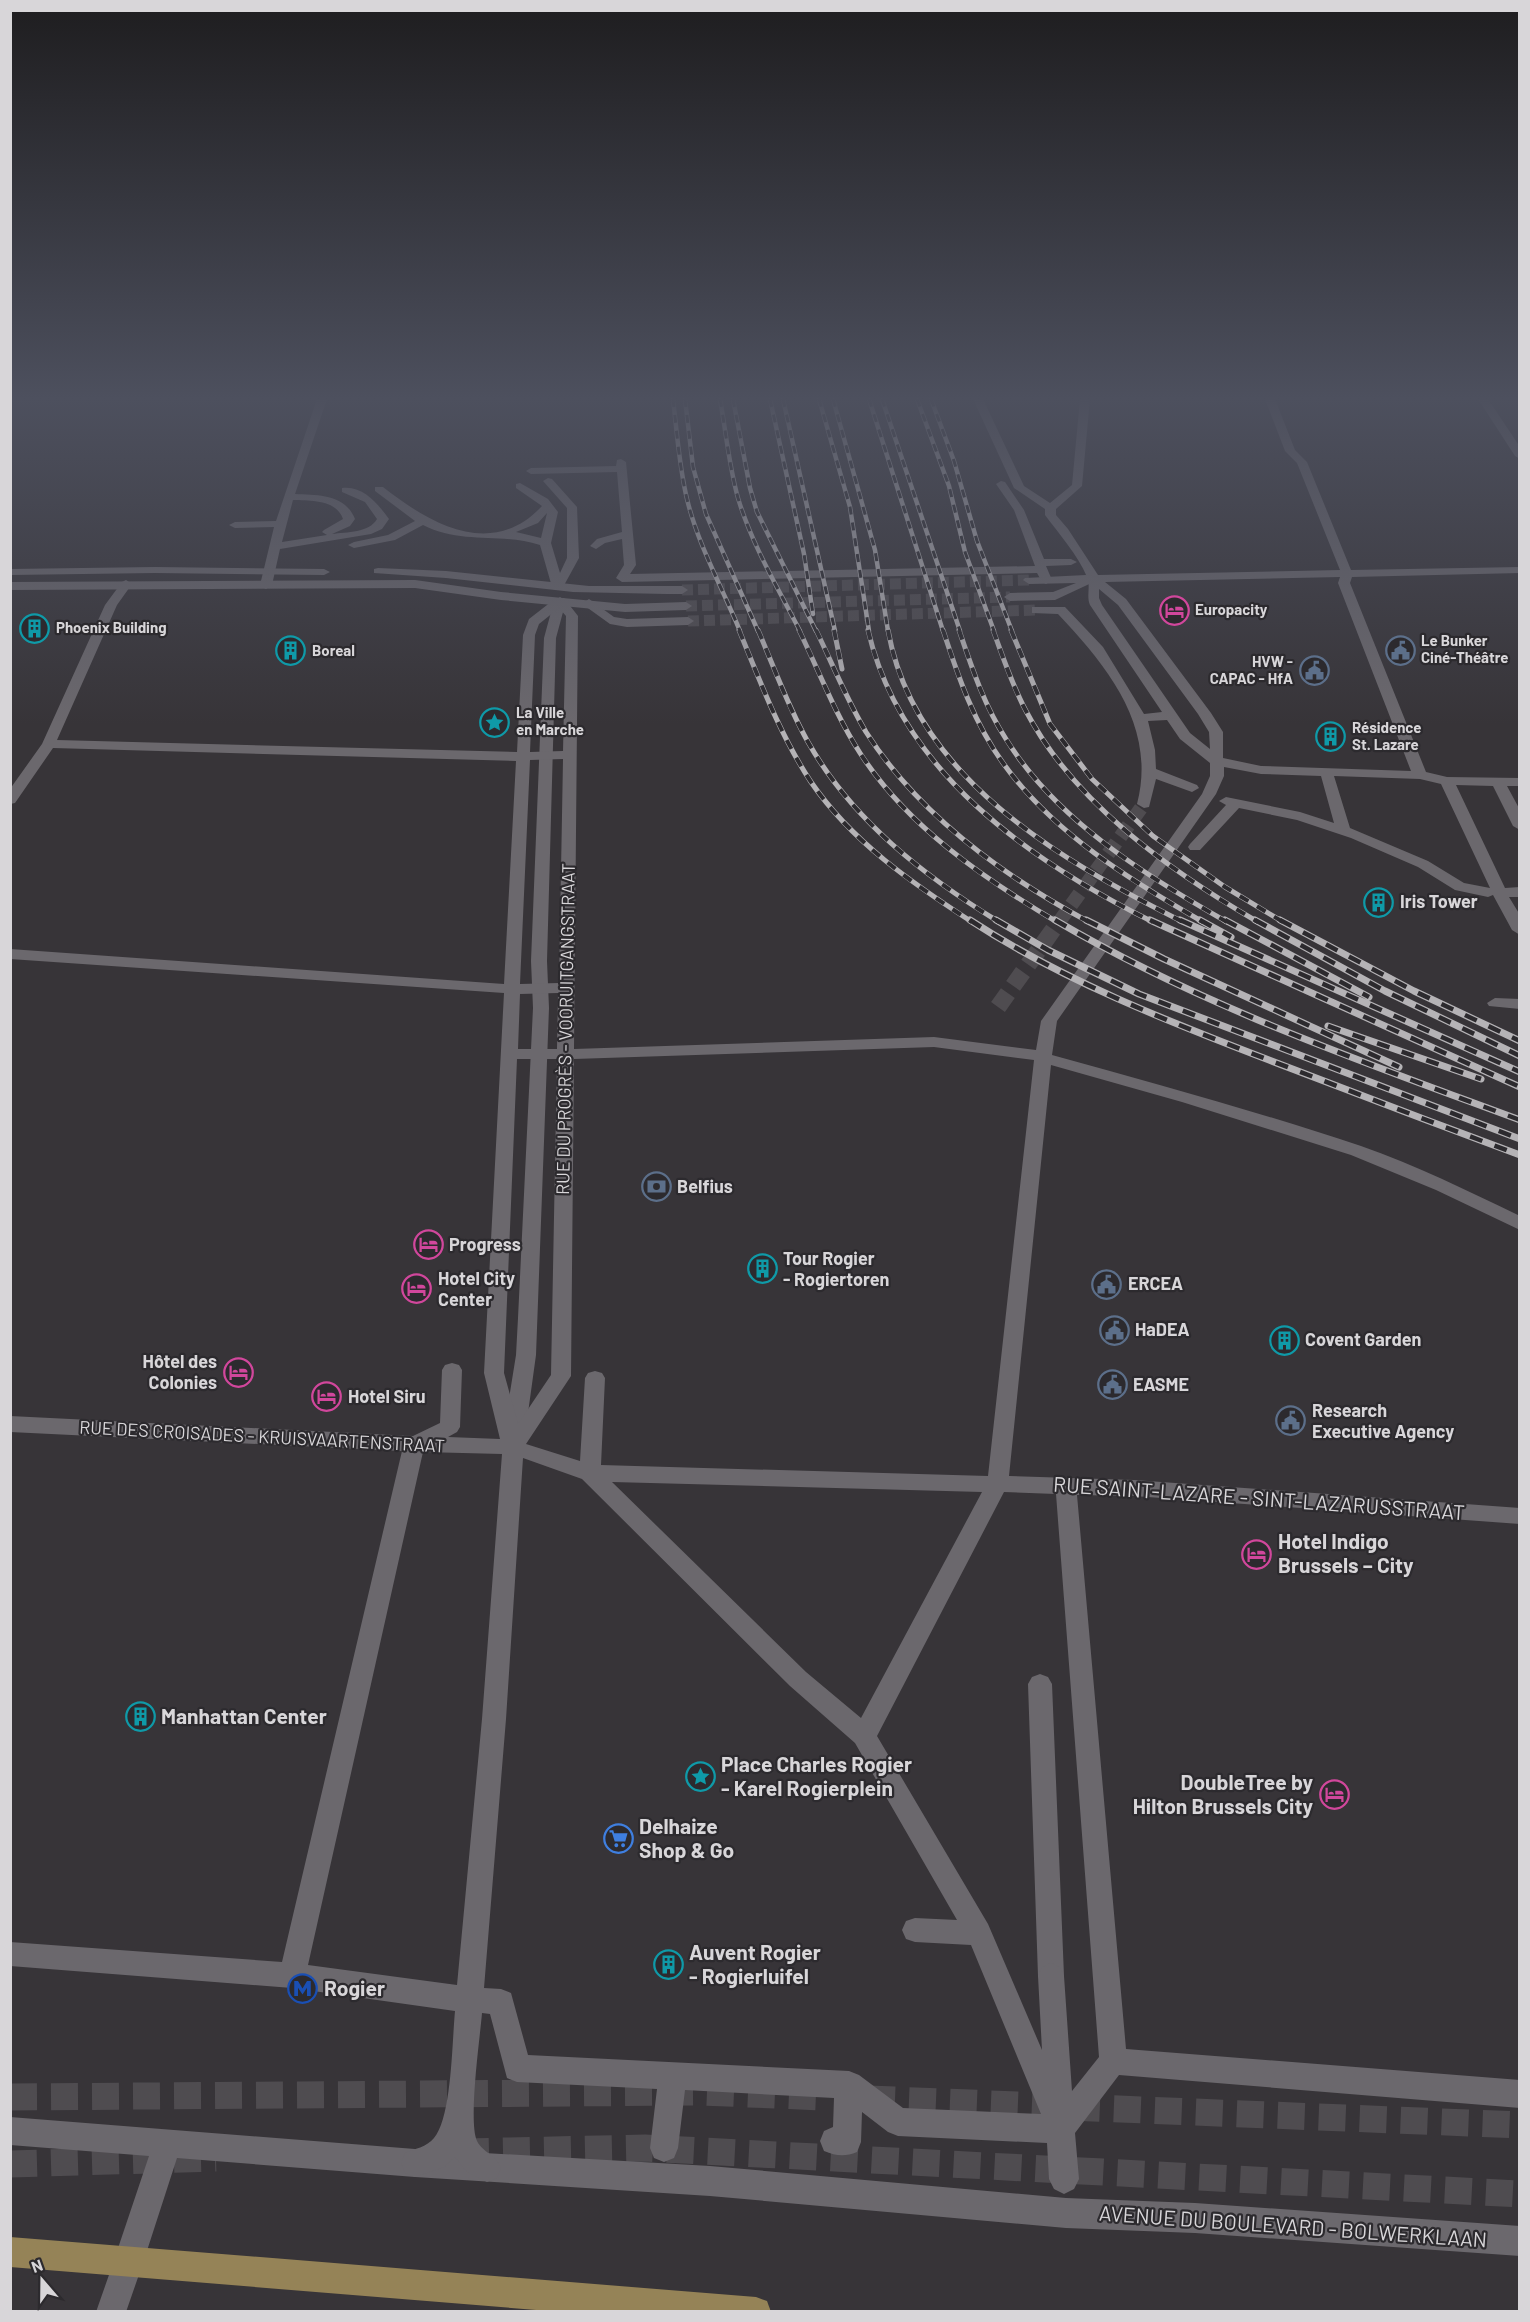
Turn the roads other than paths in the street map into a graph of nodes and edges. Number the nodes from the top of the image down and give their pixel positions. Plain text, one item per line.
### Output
1 (285, 507) edge
2 (342, 507) edge
3 (374, 507) edge
4 (402, 507) edge
5 (547, 507) edge
6 (549, 507) edge
7 (572, 507) edge
8 (624, 507) edge
9 (1017, 507) edge
10 (1320, 507) edge
11 (1051, 508) edge
12 (281, 521) junction
13 (237, 522) dead end
14 (421, 522) junction
15 (506, 533) junction
16 (627, 534) junction
17 (545, 543) junction
18 (596, 546) dead end
19 (274, 547) junction
20 (1071, 562) dead end
21 (1520, 570) edge
22 (270, 571) junction
23 (1043, 571) junction
24 (10, 572) edge
25 (334, 572) dead end
26 (370, 572) dead end
27 (1347, 574) junction
28 (1094, 579) junction
29 (1029, 580) tunnel mouth
30 (126, 584) junction
31 (266, 585) junction
32 (10, 586) edge
33 (682, 590) tunnel mouth
34 (559, 594) junction
35 (1010, 597) tunnel mouth
36 (590, 603) junction
37 (686, 606) tunnel mouth
38 (1036, 610) tunnel mouth
39 (688, 621) tunnel mouth
40 (1102, 622) dead end
41 (1074, 624) junction
42 (1166, 716) dead end
43 (1140, 718) junction
44 (49, 744) junction
45 (569, 755) junction
46 (524, 756) junction
47 (547, 756) junction
48 (1216, 761) junction
49 (1151, 772) junction
50 (1420, 775) junction
51 (1327, 777) dead end
52 (1447, 781) junction
53 (1520, 782) edge
54 (1500, 785) dead end
55 (1192, 788) dead end
56 (10, 800) edge
57 (1144, 804) tunnel mouth
58 (1520, 826) edge
59 (1344, 831) junction
60 (1195, 847) dead end
61 (1488, 892) dead end
62 (1520, 930) edge
63 (10, 954) edge
64 (566, 988) junction
65 (512, 989) junction
66 (540, 990) junction
67 (1496, 1003) dead end
68 (1520, 1004) edge
69 (510, 1054) junction
70 (538, 1055) junction
71 (565, 1055) junction
72 (1043, 1058) junction
73 (1520, 1224) edge
74 (452, 1370) dead end
75 (595, 1378) dead end
76 (10, 1424) edge
77 (414, 1445) junction
78 (513, 1447) junction
79 (590, 1473) junction
80 (998, 1483) junction
81 (1066, 1487) junction
82 (1520, 1516) edge
83 (1040, 1684) dead end
84 (864, 1736) junction
85 (915, 1930) dead end
86 (979, 1933) junction
87 (10, 1954) edge
88 (292, 1975) junction
89 (468, 2000) junction
90 (1113, 2061) junction
91 (673, 2076) junction
92 (849, 2085) junction
93 (1520, 2094) edge
94 (460, 2109) junction
95 (1060, 2129) junction
96 (10, 2131) edge
97 (834, 2141) dead end
98 (166, 2144) junction
99 (664, 2148) dead end
100 (415, 2163) junction
101 (488, 2168) junction
102 (1064, 2179) dead end
103 (1520, 2241) edge
104 (10, 2252) edge
105 (128, 2263) junction
106 (600, 2305) edge
107 (111, 2312) edge
108 (756, 2312) edge

1 - 12 street
2 - 19 street
3 - 19 street
4 - 14 street
5 - 15 street
6 - 17 street
7 - 34 street
8 - 16 street
9 - 23 street
10 - 27 street
11 - 28 street
12 - 13 street
12 - 19 street
14 - 15 street
14 - 19 street
15 - 17 street
16 - 18 street
16 - 23 street
17 - 34 street
19 - 22 street
20 - 23 street
21 - 27 street
22 - 24 street
22 - 25 street
22 - 31 street
23 - 28 street
23 - 29 street
26 - 34 street
27 - 28 street
27 - 50 street
28 - 35 street
28 - 48 street
28 - 48 street
30 - 31 street
30 - 32 street
30 - 44 street
31 - 34 street
33 - 34 street
34 - 36 street
34 - 45 street, RUE DU PROGRÈS - VOORUITGANGSTRAAT
34 - 46 street
34 - 47 street, RUE DU PROGRÈS - VOORUITGANGSTRAAT
36 - 37 street
36 - 39 street
38 - 41 street
40 - 41 street
41 - 43 street
42 - 43 street
43 - 49 street
44 - 46 street
44 - 56 street
45 - 47 street
45 - 64 street, RUE DU PROGRÈS - VOORUITGANGSTRAAT
46 - 47 street
46 - 65 street
47 - 66 street, RUE DU PROGRÈS - VOORUITGANGSTRAAT
48 - 50 street
48 - 72 street
49 - 55 street
49 - 57 street
50 - 52 street
51 - 59 street
52 - 53 street
52 - 62 street
54 - 58 street
59 - 60 street
59 - 61 street
63 - 65 street
64 - 66 street
64 - 71 street, RUE DU PROGRÈS - VOORUITGANGSTRAAT
65 - 66 street
65 - 69 street
66 - 70 street, RUE DU PROGRÈS - VOORUITGANGSTRAAT
67 - 68 street
69 - 70 street
69 - 78 street
70 - 71 street
70 - 78 street, RUE DU PROGRÈS - VOORUITGANGSTRAAT
71 - 72 street
71 - 78 street, RUE DU PROGRÈS - VOORUITGANGSTRAAT
72 - 73 street
72 - 80 street
74 - 77 street
75 - 79 street
76 - 77 street, RUE DES CROISADES - KRUISVAARTENSTRAAT
77 - 78 street, RUE DES CROISADES - KRUISVAARTENSTRAAT
77 - 88 street
78 - 79 street, RUE DES CROISADES - KRUISVAARTENSTRAAT
78 - 89 street
79 - 80 street, RUE SAINT-LAZARE - SINT-LAZARUSSTRAAT
79 - 84 street
80 - 81 street, RUE SAINT-LAZARE - SINT-LAZARUSSTRAAT
80 - 84 street
81 - 82 street, RUE SAINT-LAZARE - SINT-LAZARUSSTRAAT
81 - 90 street
83 - 95 street
84 - 86 street
85 - 86 street
86 - 95 street
87 - 88 street
88 - 89 street
89 - 91 street
89 - 94 street
90 - 93 street
90 - 95 street
91 - 92 street
91 - 99 street
92 - 95 street
92 - 97 street
94 - 100 street
94 - 101 street
95 - 102 street
96 - 98 street
98 - 100 street
98 - 105 street
100 - 101 street
101 - 103 street, AVENUE DU BOULEVARD - BOLWERKLAAN
104 - 105 main road
105 - 106 main road
105 - 107 street
106 - 108 main road

